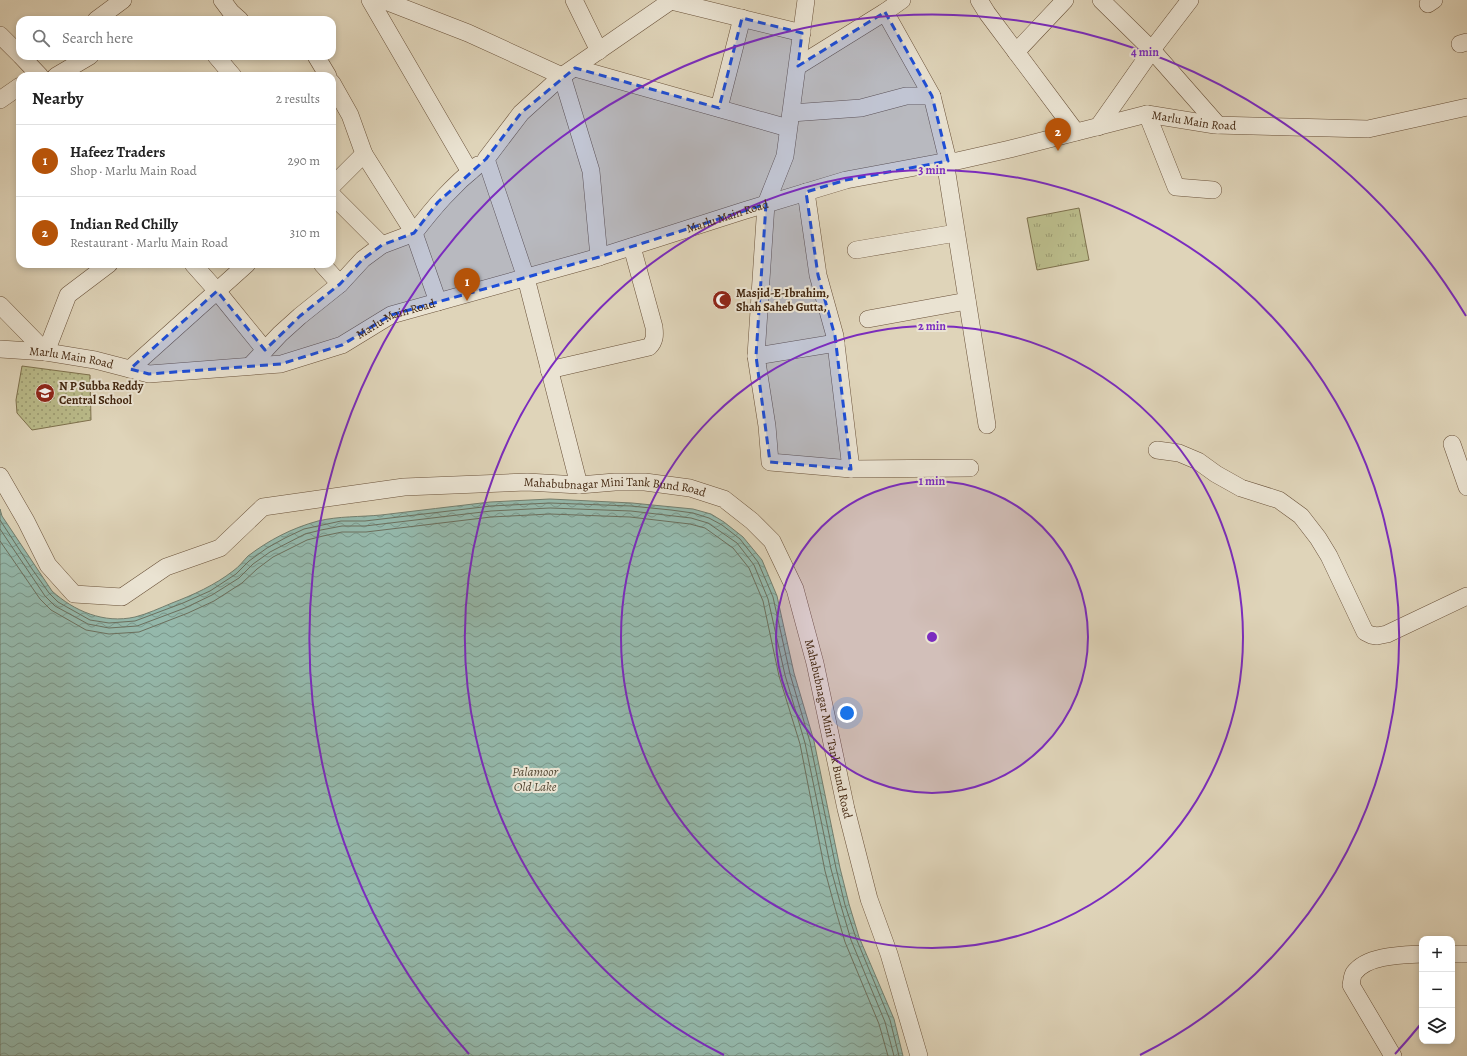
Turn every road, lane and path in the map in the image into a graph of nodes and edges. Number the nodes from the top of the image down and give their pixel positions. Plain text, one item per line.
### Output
1 (123, 0) edge
2 (222, 0) edge
3 (370, 0) edge
4 (383, 0) edge
5 (574, 0) edge
6 (670, 0) edge
7 (806, 0) edge
8 (902, 0) edge
9 (979, 0) edge
10 (1065, 0) edge
11 (1101, 0) edge
12 (1190, 0) edge
13 (885, 12) junction
14 (101, 16) edge
15 (236, 16) edge
16 (742, 18) junction
17 (802, 33) junction
18 (0, 35) edge
19 (599, 50) junction
20 (1152, 50) junction
21 (16, 52) edge
22 (1016, 52) junction
23 (24, 60) edge
24 (83, 60) edge
25 (219, 60) edge
26 (318, 60) edge
27 (798, 66) junction
28 (35, 72) edge
29 (63, 72) edge
30 (230, 72) edge
31 (326, 72) edge
32 (568, 72) junction
33 (16, 89) edge
34 (336, 90) edge
35 (932, 96) junction
36 (0, 100) edge
37 (1467, 107) edge
38 (719, 108) junction
39 (1147, 114) junction
40 (790, 121) junction
41 (1218, 125) junction
42 (1098, 127) junction
43 (1076, 132) junction
44 (364, 154) junction
45 (486, 159) junction
46 (947, 161) junction
47 (470, 172) junction
48 (336, 182) edge
49 (1213, 190) dead end
50 (806, 192) junction
51 (336, 199) edge
52 (766, 204) junction
53 (414, 233) junction
54 (956, 233) junction
55 (382, 245) junction
56 (632, 247) junction
57 (856, 250) dead end
58 (599, 258) junction
59 (104, 268) edge
60 (197, 268) edge
61 (243, 268) edge
62 (326, 268) edge
63 (526, 278) junction
64 (340, 284) junction
65 (217, 291) junction
66 (967, 301) junction
67 (438, 302) junction
68 (0, 305) edge
69 (868, 319) dead end
70 (836, 343) junction
71 (0, 349) edge
72 (265, 350) junction
73 (46, 352) junction
74 (756, 356) junction
75 (250, 366) junction
76 (130, 369) junction
77 (549, 370) junction
78 (987, 425) dead end
79 (1452, 444) dead end
80 (1157, 450) dead end
81 (970, 468) dead end
82 (851, 470) junction
83 (0, 476) edge
84 (579, 485) junction
85 (1467, 487) edge
86 (1467, 596) edge
87 (1419, 954) edge
88 (1455, 954) edge
89 (1467, 954) edge
90 (919, 1056) edge
91 (1393, 1056) edge

1 - 14 street
2 - 15 street
3 - 47 street
4 - 32 street
5 - 19 street
6 - 16 street
6 - 19 street
7 - 17 street
8 - 13 street
9 - 22 street
10 - 22 street
11 - 20 street
12 - 20 street
13 - 27 street
13 - 35 street
16 - 17 street
16 - 38 street
17 - 27 street
18 - 21 street
19 - 32 street
20 - 41 street
20 - 42 street
22 - 43 street
23 - 28 street
24 - 29 street
25 - 30 street
26 - 31 street
27 - 40 street
32 - 38 street
32 - 45 street
32 - 58 street
33 - 36 street
34 - 44 street
35 - 40 street
35 - 46 street
37 - 41 street, Marlu Main Road
38 - 40 street
39 - 41 street, Marlu Main Road
39 - 42 street, Marlu Main Road
39 - 49 street
40 - 52 street
42 - 43 street, Marlu Main Road
43 - 46 street, Marlu Main Road
44 - 48 street
44 - 53 street
45 - 47 street
45 - 63 street
46 - 50 street, Marlu Main Road
46 - 54 street
47 - 53 street
50 - 52 street, Marlu Main Road
50 - 70 street
51 - 55 street
52 - 56 street, Marlu Main Road
52 - 74 street
53 - 55 street
53 - 67 street
54 - 57 street
54 - 66 street
55 - 64 street
56 - 58 street, Marlu Main Road
56 - 77 street
58 - 63 street, Marlu Main Road
59 - 73 street
60 - 65 street
61 - 65 street
62 - 64 street
63 - 67 street, Marlu Main Road
63 - 77 street
64 - 72 street
65 - 72 street
65 - 76 street
66 - 69 street
66 - 78 street
67 - 75 street, Marlu Main Road
68 - 73 street
70 - 74 street
70 - 82 street
71 - 73 street, Marlu Main Road
72 - 75 street
73 - 76 street, Marlu Main Road
74 - 82 street
75 - 76 street, Marlu Main Road
77 - 84 street
79 - 85 street
80 - 86 street
81 - 82 street
83 - 84 street, Mahabubnagar Mini Tank Bund Road
84 - 90 street, Mahabubnagar Mini Tank Bund Road
87 - 91 street
88 - 89 street

